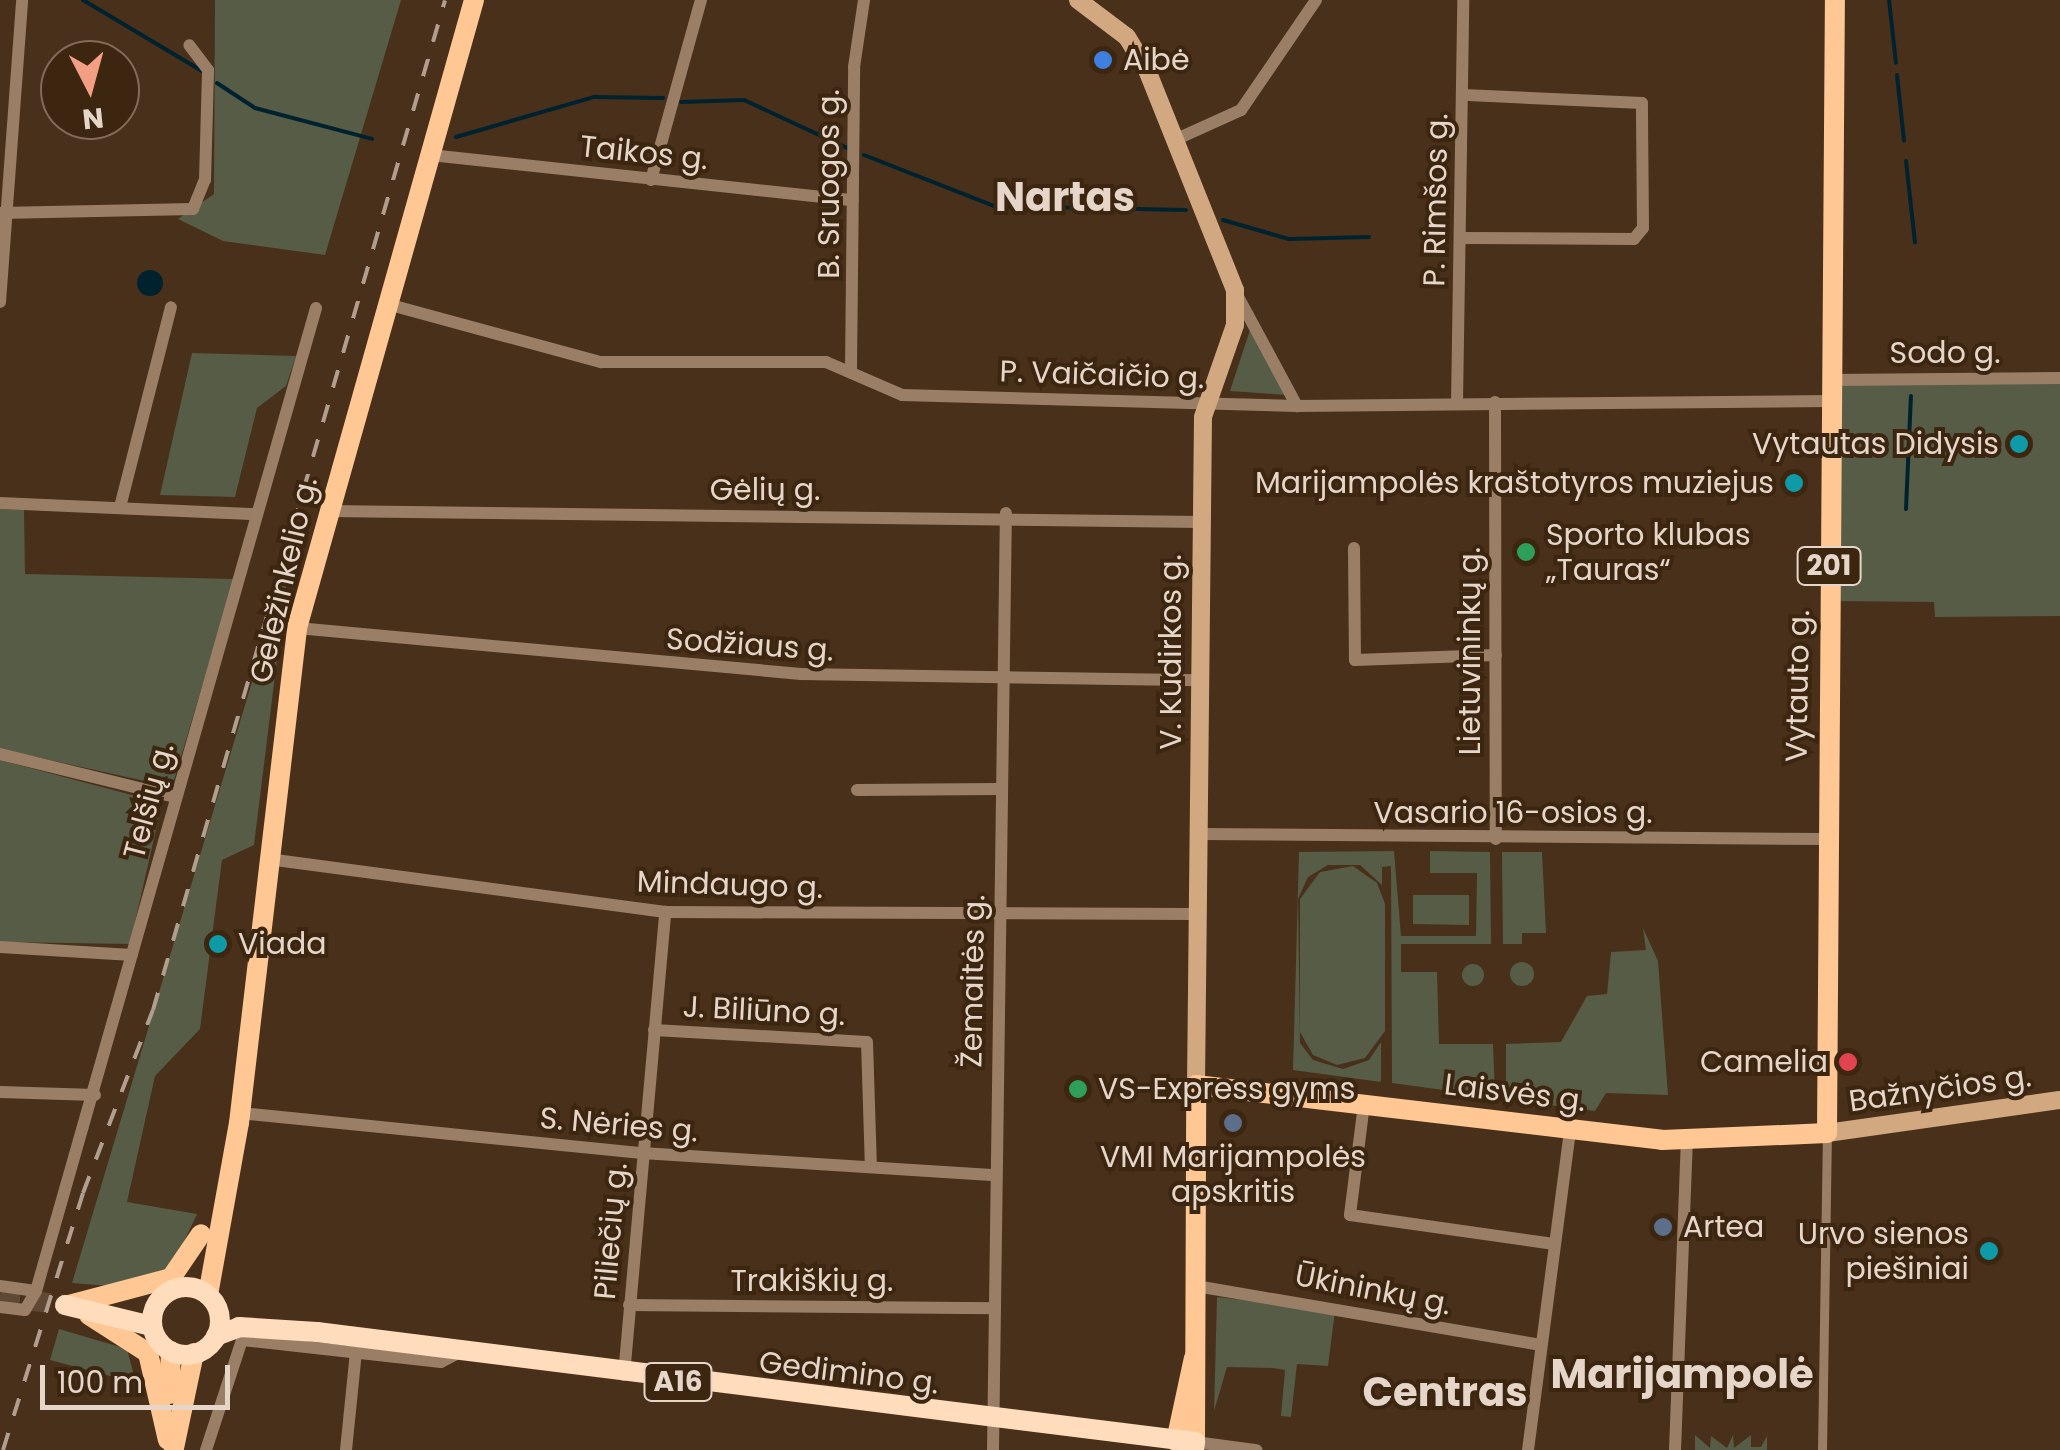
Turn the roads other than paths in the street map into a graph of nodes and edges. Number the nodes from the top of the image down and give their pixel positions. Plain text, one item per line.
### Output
1 (22, 0) edge
2 (474, 0) edge
3 (701, 0) edge
4 (864, 0) edge
5 (1078, 0) edge
6 (1316, 0) edge
7 (1463, 0) edge
8 (1835, 0) edge
9 (189, 45) dead end
10 (1463, 94) junction
11 (1179, 138) junction
12 (430, 154) junction
13 (650, 180) junction
14 (853, 200) junction
15 (5, 213) edge
16 (1460, 238) junction
17 (1235, 290) junction
18 (0, 302) edge
19 (387, 304) junction
20 (172, 308) dead end
21 (316, 308) dead end
22 (1235, 325) junction
23 (1256, 325) junction
24 (852, 369) junction
25 (2060, 378) edge
26 (1831, 380) junction
27 (1830, 401) junction
28 (1457, 402) junction
29 (1496, 402) junction
30 (1208, 404) junction
31 (1297, 406) junction
32 (0, 503) edge
33 (120, 508) junction
34 (328, 511) junction
35 (1006, 513) junction
36 (257, 514) junction
37 (1202, 522) junction
38 (1354, 548) dead end
39 (297, 628) junction
40 (1496, 656) junction
41 (998, 677) junction
42 (1202, 680) junction
43 (0, 754) edge
44 (998, 789) junction
45 (857, 790) dead end
46 (175, 797) junction
47 (1200, 834) junction
48 (1827, 838) junction
49 (1496, 839) junction
50 (268, 858) junction
51 (664, 912) junction
52 (1001, 913) junction
53 (1194, 914) junction
54 (0, 948) edge
55 (132, 955) junction
56 (654, 1030) junction
57 (1193, 1058) junction
58 (1196, 1084) junction
59 (1231, 1084) junction
60 (0, 1092) edge
61 (95, 1094) junction
62 (2060, 1100) edge
63 (1364, 1104) junction
64 (240, 1113) junction
65 (1570, 1132) junction
66 (1828, 1132) junction
67 (1686, 1141) junction
68 (642, 1153) junction
69 (871, 1167) junction
70 (995, 1175) junction
71 (224, 1188) junction
72 (202, 1234) junction
73 (1554, 1244) junction
74 (0, 1286) edge
75 (1196, 1286) junction
76 (180, 1287) junction
77 (36, 1290) junction
78 (212, 1299) junction
79 (630, 1305) junction
80 (0, 1306) edge
81 (74, 1306) junction
82 (994, 1308) junction
83 (154, 1316) junction
84 (317, 1332) junction
85 (216, 1336) junction
86 (1541, 1344) junction
87 (171, 1351) junction
88 (356, 1352) junction
89 (458, 1352) junction
90 (194, 1354) junction
91 (624, 1375) junction
92 (994, 1420) junction
93 (1185, 1446) edge
94 (170, 1447) edge
95 (206, 1450) edge
96 (346, 1450) edge
97 (993, 1450) edge
98 (1256, 1450) edge
99 (1528, 1450) edge
100 (1675, 1450) edge
101 (1822, 1450) edge

1 - 15 street
2 - 12 main road, Geležinkelio g.
3 - 13 street
4 - 14 street, B. Sruogos g.
5 - 11 main road, V. Kudirkos g.
6 - 11 street
7 - 10 street, P. Rimšos g.
8 - 26 main road, Vytauto g. / 201
9 - 15 street
10 - 16 street, P. Rimšos g.
10 - 16 street
11 - 17 main road, V. Kudirkos g.
12 - 13 street, Taikos g.
12 - 19 main road, Geležinkelio g.
13 - 14 street, Taikos g.
14 - 24 street, B. Sruogos g.
15 - 18 street
16 - 28 street, P. Rimšos g.
17 - 22 main road, V. Kudirkos g.
17 - 23 street
19 - 24 street, P. Vaičaičio g.
19 - 34 main road, Geležinkelio g.
20 - 33 street
21 - 36 street, Telšių g.
22 - 23 street
22 - 30 main road, V. Kudirkos g.
23 - 31 street
24 - 30 street, P. Vaičaičio g.
25 - 26 street, Sodo g.
26 - 27 main road, Vytauto g. / 201
27 - 29 street, P. Vaičaičio g.
27 - 48 main road, Vytauto g. / 201
28 - 29 street, P. Vaičaičio g.
28 - 31 street, P. Vaičaičio g.
29 - 40 street, Lietuvininkų g.
30 - 31 street, P. Vaičaičio g.
30 - 37 main road, V. Kudirkos g.
32 - 33 street
33 - 36 street
34 - 35 street, Gėlių g.
34 - 39 main road, Geležinkelio g.
35 - 37 street, Gėlių g.
35 - 41 street, Žemaitės g.
36 - 46 street, Telšių g.
37 - 42 main road, V. Kudirkos g.
38 - 40 street
39 - 41 street, Sodžiaus g.
39 - 50 main road, Geležinkelio g.
40 - 49 street, Lietuvininkų g.
41 - 42 street, Sodžiaus g.
41 - 44 street, Žemaitės g.
42 - 47 main road, V. Kudirkos g.
43 - 46 street
44 - 45 street
44 - 52 street, Žemaitės g.
46 - 55 street, Telšių g.
47 - 49 street, Vasario 16-osios g.
47 - 53 main road, V. Kudirkos g.
48 - 49 street, Vasario 16-osios g.
48 - 66 main road, Vytauto g. / 201
50 - 51 street, Mindaugo g.
50 - 64 main road, Geležinkelio g.
51 - 52 street, Mindaugo g.
51 - 56 street, Piliečių g.
52 - 53 street, Mindaugo g.
52 - 70 street, Žemaitės g.
53 - 57 main road, V. Kudirkos g.
54 - 55 street
55 - 61 street, Telšių g.
56 - 68 street, Piliečių g.
56 - 69 street, J. Biliūno g.
57 - 58 main road, V. Kudirkos g.
57 - 59 main road
58 - 59 main road, Laisvės g.
58 - 75 main road, V. Kudirkos g.
59 - 63 main road, Laisvės g.
60 - 61 street
61 - 77 street, Telšių g.
62 - 66 main road, Bažnyčios g.
63 - 65 main road, Laisvės g.
63 - 73 street
64 - 68 street, S. Nėries g.
64 - 71 main road, Geležinkelio g.
65 - 67 main road, Laisvės g.
65 - 73 street
66 - 67 main road, Laisvės g.
66 - 101 street
67 - 100 street
68 - 69 street, S. Nėries g.
68 - 79 street, Piliečių g.
69 - 70 street, S. Nėries g.
70 - 82 street, Žemaitės g.
71 - 72 main road, Geležinkelio g.
71 - 78 main road, Geležinkelio g.
72 - 76 main road, Geležinkelio g.
72 - 81 main road
73 - 86 street
74 - 77 street
75 - 86 street, Ūkininkų g.
75 - 93 main road, V. Kudirkos g.
76 - 78 highway
76 - 83 highway
77 - 80 street, Telšių g.
78 - 84 highway, Gedimino g. / A16
78 - 85 highway
79 - 82 street, Trakiškių g.
79 - 91 street, Piliečių g.
81 - 83 highway
81 - 94 main road
82 - 92 street, Žemaitės g.
83 - 87 highway
84 - 85 highway, Gedimino g. / A16
84 - 89 highway, Gedimino g. / A16
85 - 90 highway
86 - 99 street
87 - 90 highway
87 - 94 main road
88 - 89 street
88 - 95 street
88 - 96 street
89 - 91 highway, Gedimino g. / A16
90 - 94 main road
91 - 92 highway, Gedimino g. / A16
92 - 93 highway, Gedimino g. / A16
92 - 97 street, Žemaitės g.
93 - 98 street, Gedimino g.

